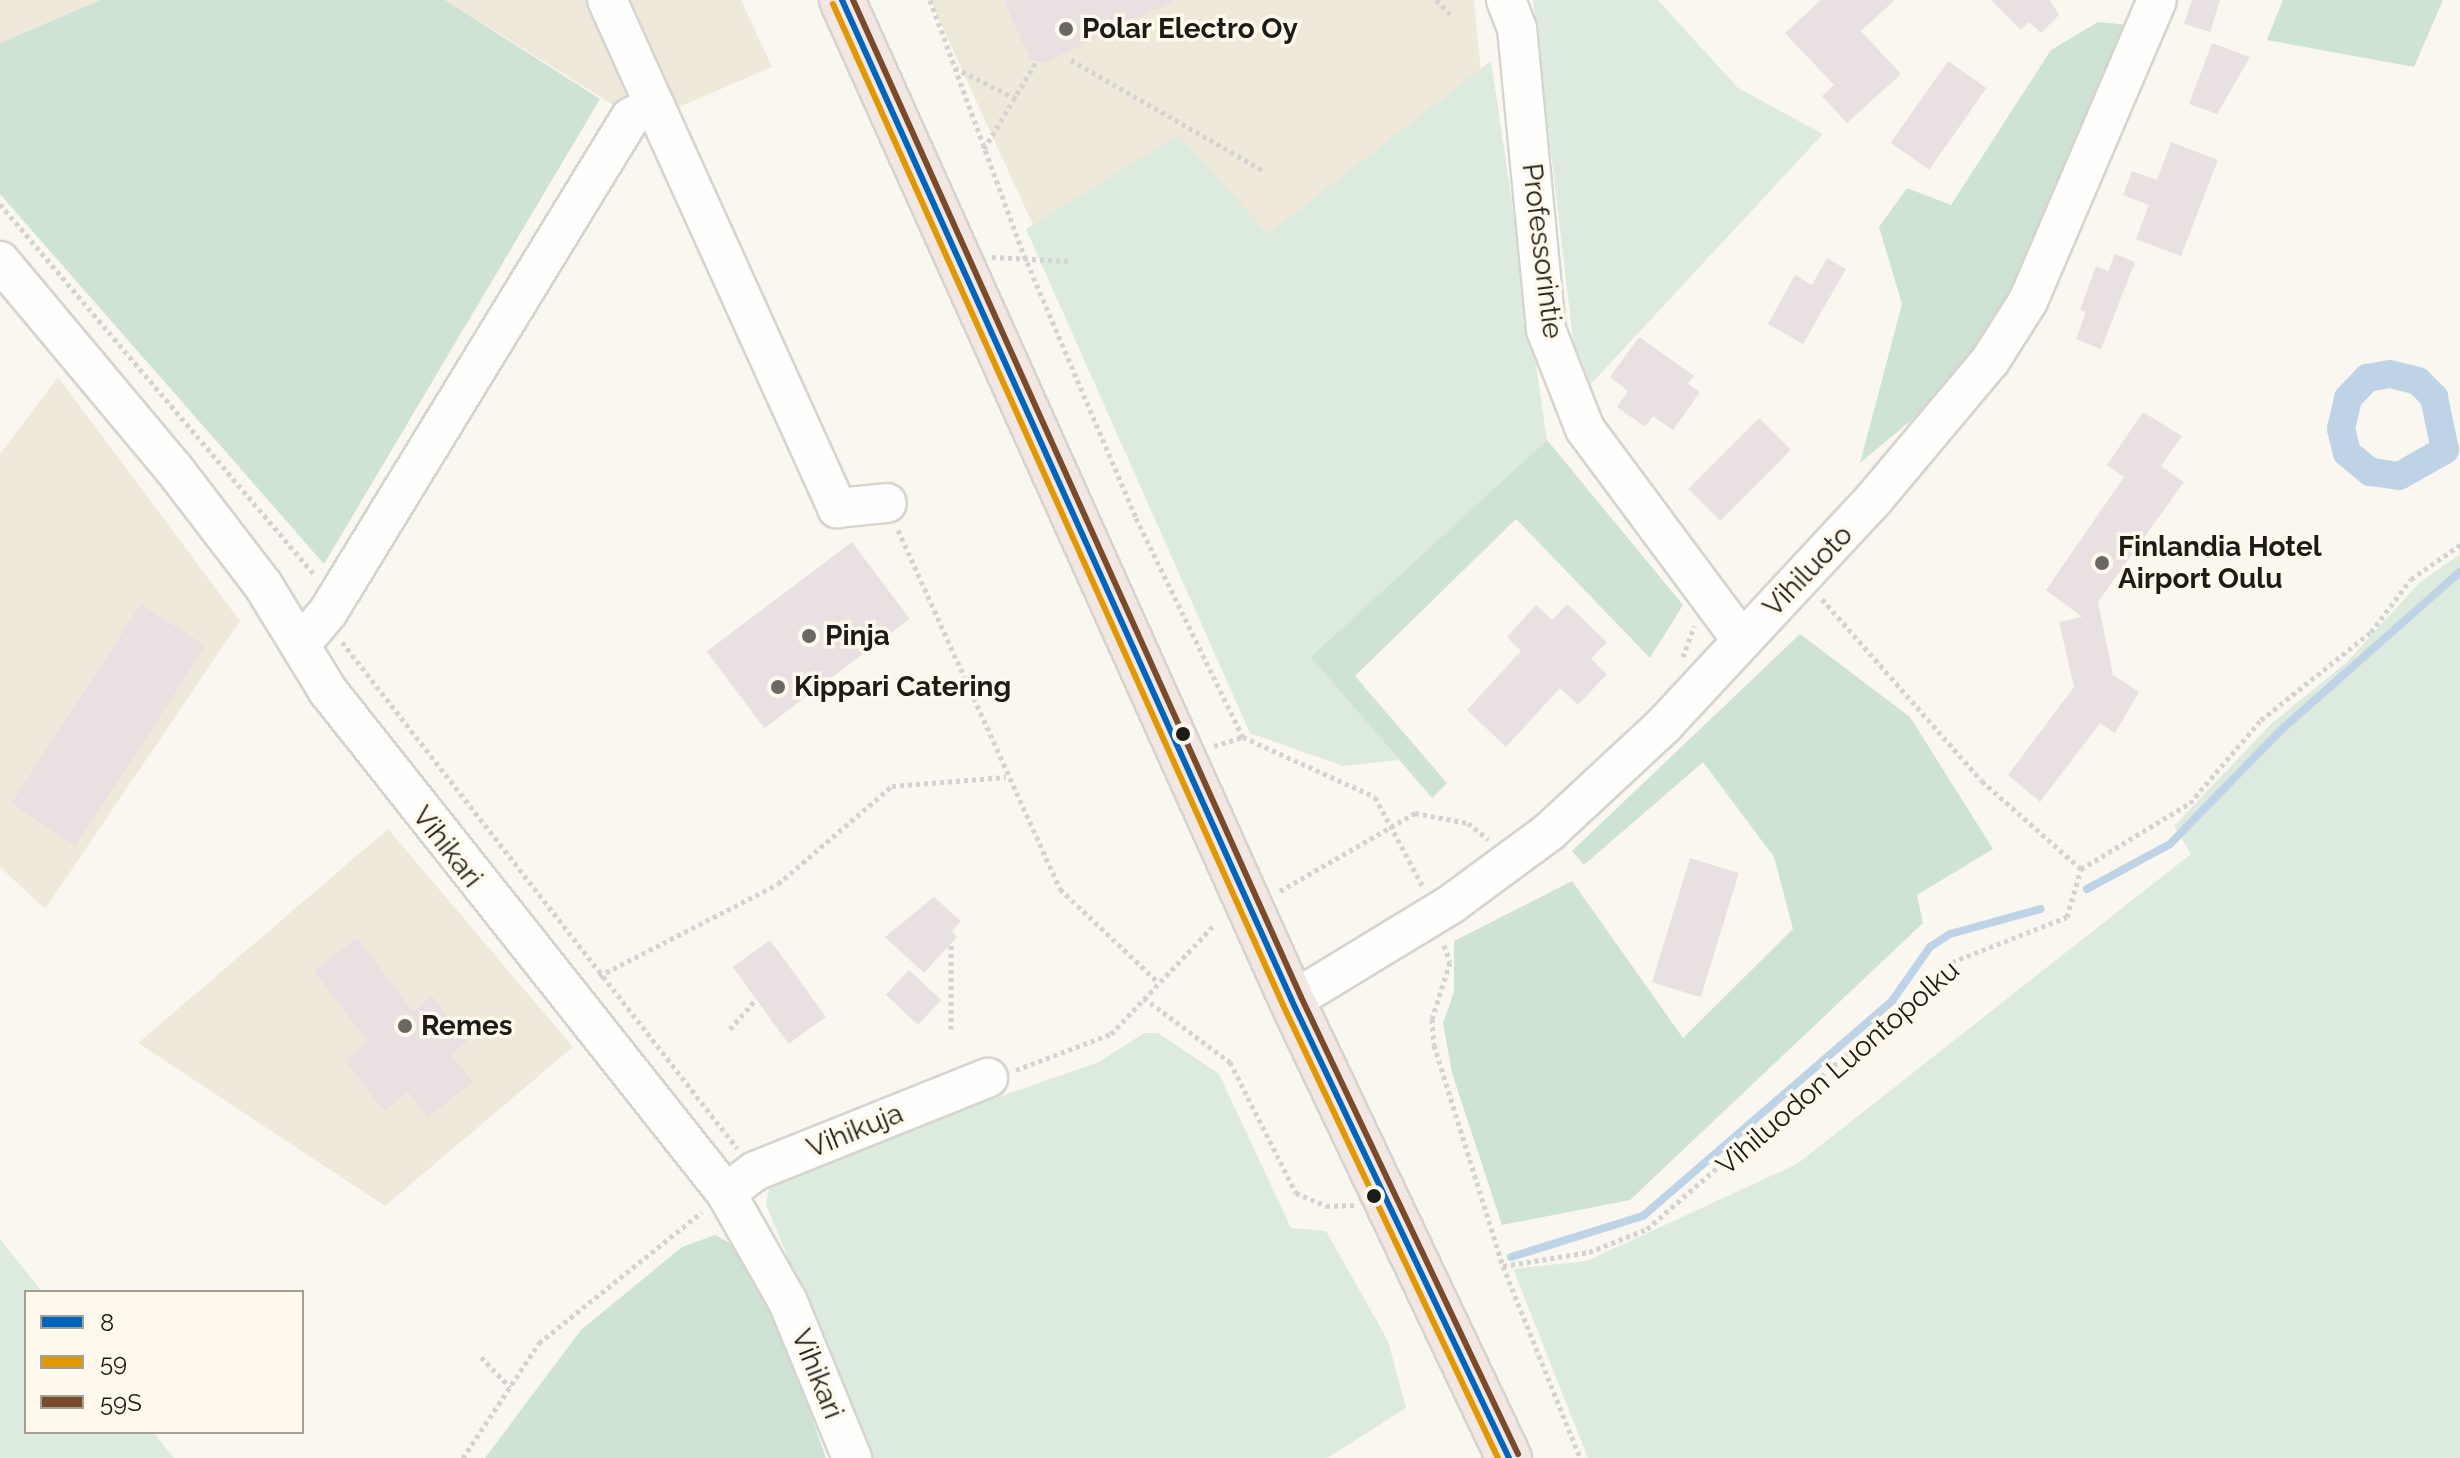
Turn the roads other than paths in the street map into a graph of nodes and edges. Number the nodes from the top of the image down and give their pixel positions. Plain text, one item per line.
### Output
1 (607, 0) edge
2 (842, 0) edge
3 (1506, 0) edge
4 (2157, 0) edge
5 (654, 104) junction
6 (0, 261) edge
7 (887, 503) road end
8 (1741, 639) junction
9 (301, 644) junction
10 (1292, 1001) junction
11 (988, 1078) road end
12 (740, 1182) junction
13 (1500, 1456) edge
14 (852, 1458) edge

1 - 5 street
2 - 10 main road
3 - 8 street, Professorintie
4 - 8 street, Vihiluoto
5 - 7 street
5 - 9 street
6 - 9 street, Vihikari
8 - 10 street, Vihiluoto
9 - 12 street, Vihikari
10 - 13 main road
11 - 12 street, Vihikuja
12 - 14 street, Vihikari

